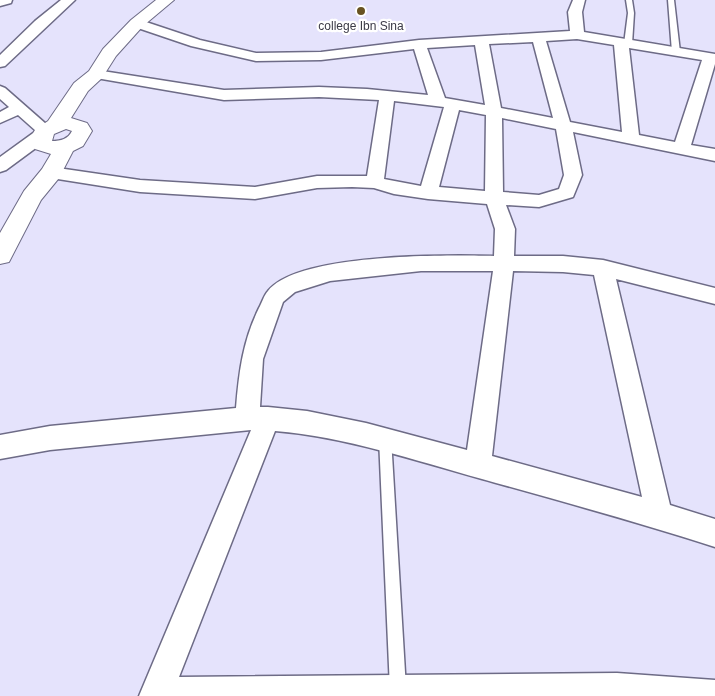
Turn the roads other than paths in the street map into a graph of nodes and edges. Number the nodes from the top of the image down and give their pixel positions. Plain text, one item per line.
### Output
1 (6, 0) edge
2 (69, 0) edge
3 (166, 0) edge
4 (579, 0) edge
5 (629, 0) edge
6 (671, 0) edge
7 (0, 2) edge
8 (137, 23) junction
9 (577, 35) junction
10 (538, 36) junction
11 (481, 40) junction
12 (625, 43) junction
13 (419, 44) junction
14 (676, 52) junction
15 (713, 58) edge
16 (0, 63) edge
17 (96, 74) junction
18 (0, 91) edge
19 (387, 96) junction
20 (446, 102) junction
21 (19, 108) junction
22 (494, 113) junction
23 (0, 118) edge
24 (563, 125) junction
25 (55, 135) junction
26 (631, 138) junction
27 (681, 149) junction
28 (715, 156) edge
29 (0, 166) edge
30 (51, 172) junction
31 (375, 182) junction
32 (428, 193) junction
33 (32, 196) junction
34 (494, 197) junction
35 (0, 255) edge
36 (504, 264) junction
37 (603, 268) junction
38 (715, 296) edge
39 (258, 418) junction
40 (385, 438) junction
41 (0, 447) edge
42 (478, 465) junction
43 (660, 515) junction
44 (715, 533) edge
45 (398, 691) junction
46 (617, 693) edge
47 (308, 694) edge
48 (155, 695) edge
49 (715, 696) edge

1 - 7 street
2 - 16 street
3 - 8 main road
4 - 9 street
5 - 12 lane
6 - 14 lane
8 - 13 street
8 - 17 main road
9 - 10 street
9 - 12 street
10 - 11 street
10 - 24 street
11 - 13 street
11 - 22 street
12 - 14 street
12 - 26 street
13 - 20 street
14 - 15 street
15 - 27 street
17 - 19 street
17 - 25 main road
18 - 21 street
19 - 20 street
19 - 31 street
20 - 22 street
20 - 32 street
21 - 23 street
21 - 25 street
22 - 24 street
22 - 34 street
24 - 26 street
24 - 34 street
25 - 29 street
25 - 30 main road
25 - 33 main road
26 - 27 street
27 - 28 street
30 - 31 street
30 - 33 main road
31 - 32 street
32 - 34 street
33 - 35 main road
34 - 36 street
36 - 37 street
36 - 39 street
36 - 42 street
37 - 38 street
37 - 43 street
39 - 40 street
39 - 41 street
39 - 48 street
40 - 42 street
40 - 45 lane
42 - 43 street
43 - 44 street
45 - 46 street
45 - 47 street
46 - 49 street
47 - 48 street

